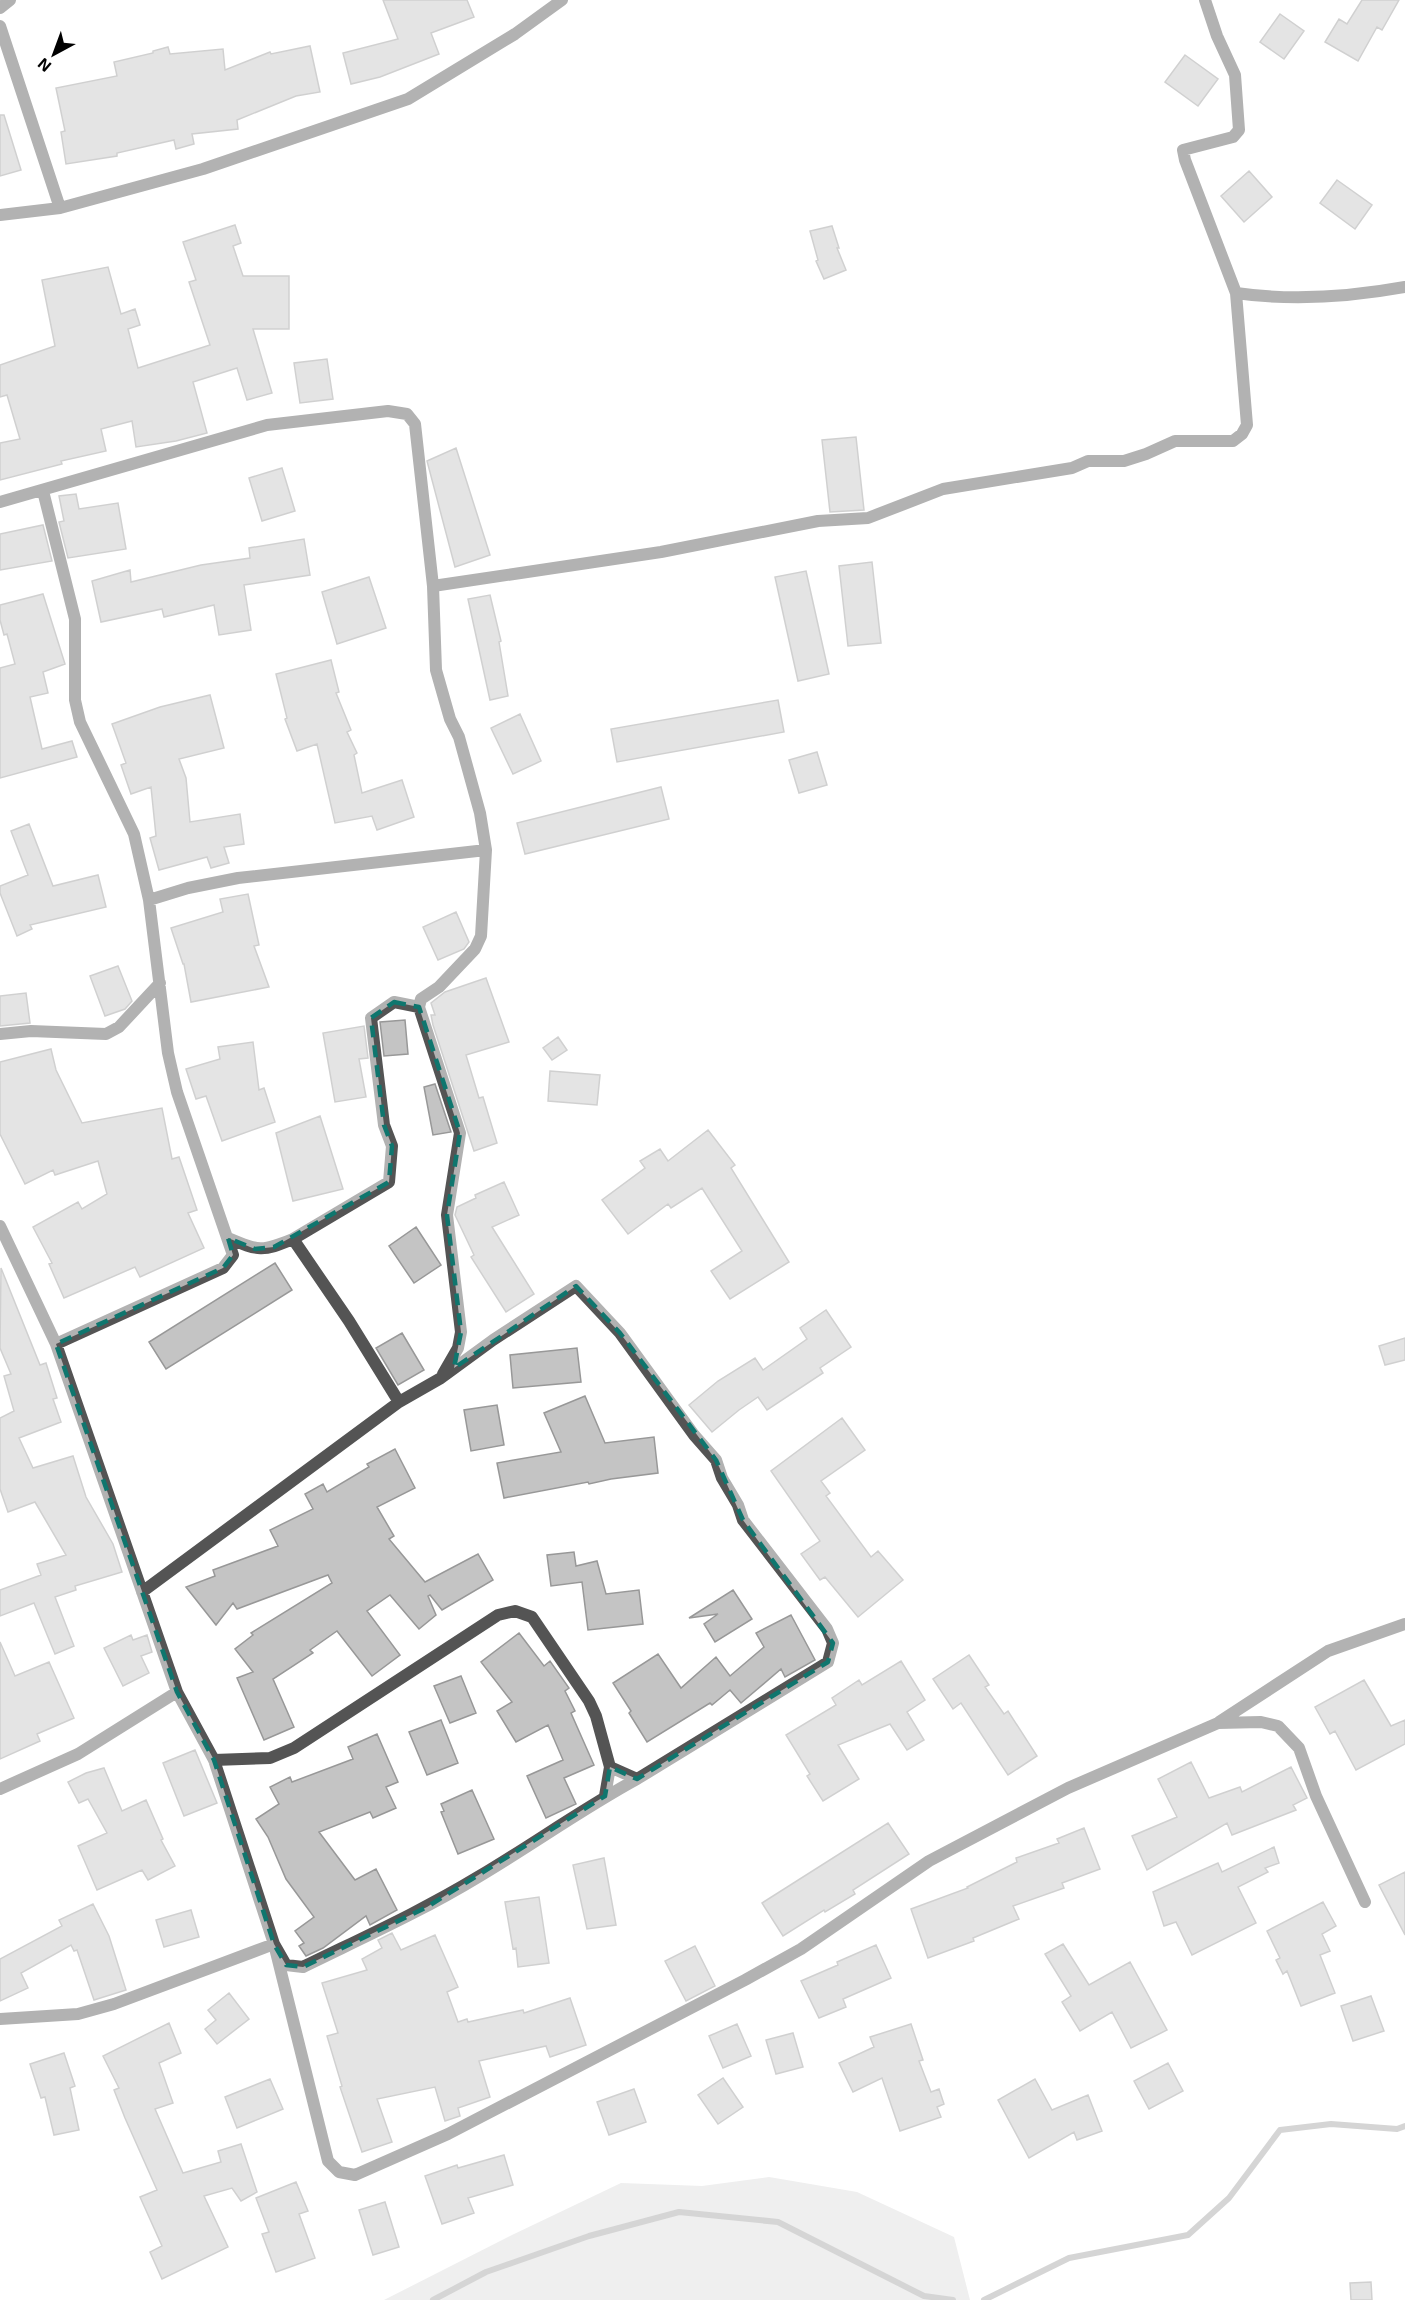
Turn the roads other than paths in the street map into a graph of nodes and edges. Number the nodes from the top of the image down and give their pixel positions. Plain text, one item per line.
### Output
1 (10, 0) edge
2 (562, 0) edge
3 (1205, 0) edge
4 (0, 8) edge
5 (0, 26) edge
6 (60, 208) junction
7 (0, 215) edge
8 (1405, 287) edge
9 (1236, 293) junction
10 (44, 491) junction
11 (0, 502) edge
12 (433, 586) junction
13 (486, 850) junction
14 (150, 900) junction
15 (160, 983) junction
16 (419, 1007) junction
17 (0, 1034) edge
18 (0, 1226) edge
19 (228, 1238) junction
20 (293, 1239) junction
21 (56, 1344) junction
22 (441, 1378) junction
23 (399, 1402) junction
24 (142, 1592) junction
25 (1405, 1624) edge
26 (177, 1692) junction
27 (1218, 1723) junction
28 (214, 1760) junction
29 (610, 1767) junction
30 (638, 1779) junction
31 (0, 1789) edge
32 (605, 1796) junction
33 (1365, 1902) dead end
34 (274, 1944) junction
35 (0, 2019) edge

1 - 4 street
2 - 6 street
3 - 9 street
5 - 6 street
6 - 7 street
8 - 9 street
9 - 12 street
10 - 11 street
10 - 12 street
10 - 14 street
12 - 13 street
13 - 14 street
13 - 16 street
14 - 15 street
15 - 17 street
15 - 19 street
16 - 20 street
16 - 22 street
18 - 21 street
19 - 20 street
19 - 21 street
20 - 23 street
21 - 24 street
22 - 23 street
22 - 30 street
23 - 24 street
24 - 26 street
25 - 27 street
26 - 28 street
26 - 31 street
27 - 33 street
27 - 34 street
28 - 29 street
28 - 34 street
29 - 30 street
29 - 32 street
30 - 32 street
32 - 34 street
34 - 35 street

